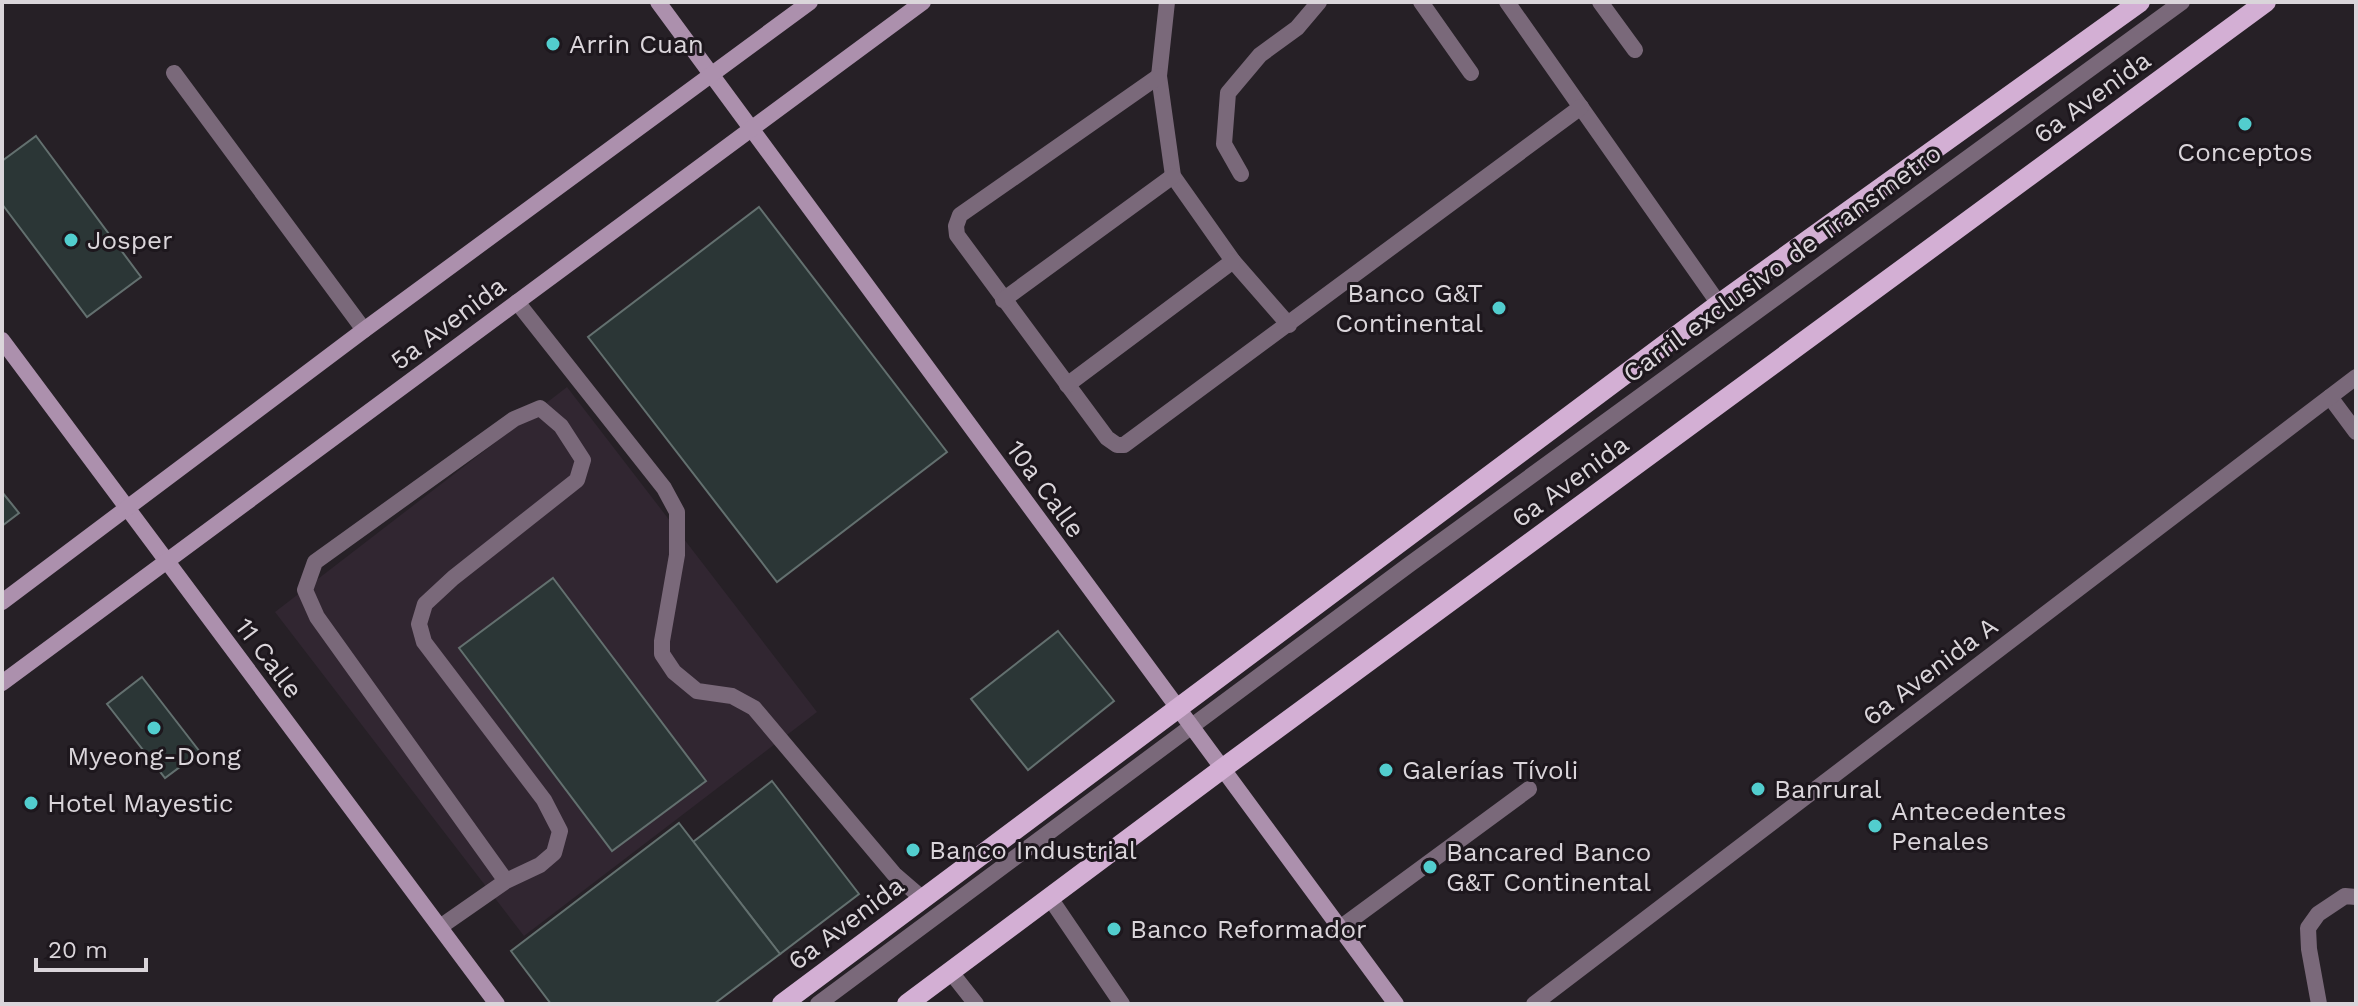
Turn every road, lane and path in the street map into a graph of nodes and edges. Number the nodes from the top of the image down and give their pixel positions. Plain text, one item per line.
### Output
1 (658, 2) edge
2 (810, 2) edge
3 (923, 2) edge
4 (1167, 2) edge
5 (1319, 2) edge
6 (1421, 2) edge
7 (1507, 2) edge
8 (1600, 2) edge
9 (2140, 2) edge
10 (2182, 2) edge
11 (2266, 2) edge
12 (1635, 50) dead end
13 (174, 73) dead end
14 (1471, 73) dead end
15 (712, 75) junction
16 (1159, 76) junction
17 (1581, 107) junction
18 (751, 129) junction
19 (1241, 174) dead end
20 (1173, 176) junction
21 (1233, 261) junction
22 (1003, 300) junction
23 (517, 302) junction
24 (1719, 304) junction
25 (1289, 325) junction
26 (364, 330) junction
27 (2, 340) edge
28 (2356, 377) edge
29 (1067, 385) junction
30 (2330, 397) junction
31 (2356, 432) edge
32 (128, 509) junction
33 (167, 561) junction
34 (2, 602) edge
35 (2, 683) edge
36 (1177, 707) junction
37 (1191, 725) junction
38 (1222, 769) junction
39 (1529, 789) dead end
40 (506, 881) junction
41 (2356, 897) edge
42 (1050, 898) junction
43 (923, 899) junction
44 (440, 927) junction
45 (1340, 928) junction
46 (950, 971) junction
47 (497, 1004) edge
48 (782, 1004) edge
49 (818, 1004) edge
50 (907, 1004) edge
51 (976, 1004) edge
52 (1122, 1004) edge
53 (1396, 1004) edge
54 (1534, 1004) edge
55 (2319, 1004) edge

1 - 15 street, 10a Calle
2 - 15 street, 5a Avenida
3 - 18 street, 5a Avenida
4 - 16 street
5 - 19 street
6 - 14 street
7 - 17 street
8 - 12 street
9 - 24 main road, 6a Avenida
10 - 37 street, Carril exclusivo de Transmetro
11 - 38 main road, 6a Avenida
13 - 26 street
15 - 18 street, 10a Calle
15 - 26 street, 5a Avenida
16 - 20 street
16 - 22 street
17 - 24 street
17 - 25 street
18 - 23 street, 5a Avenida
18 - 36 street, 10a Calle
20 - 21 street
20 - 22 street
21 - 25 street
21 - 29 street
22 - 29 street
23 - 33 street, 5a Avenida
23 - 43 street
24 - 36 main road, 6a Avenida
25 - 29 street
26 - 32 street, 5a Avenida
27 - 32 street, 11 Calle
28 - 30 street, 6a Avenida A
30 - 31 street
30 - 54 street, 6a Avenida A
32 - 33 street, 11 Calle
32 - 34 street, 5a Avenida
33 - 35 street, 5a Avenida
33 - 44 street, 11 Calle
36 - 37 street, 10a Calle
36 - 43 main road, 6a Avenida
37 - 38 street, 10a Calle
37 - 49 street, Carril exclusivo de Transmetro
38 - 42 main road, 6a Avenida
38 - 45 street, 10a Calle
39 - 45 street
40 - 40 street
40 - 44 street
41 - 55 street
42 - 46 main road, 6a Avenida
42 - 52 street
43 - 48 main road, 6a Avenida
44 - 47 street, 11 Calle
45 - 53 street, 10a Calle
46 - 50 main road, 6a Avenida
46 - 51 street

